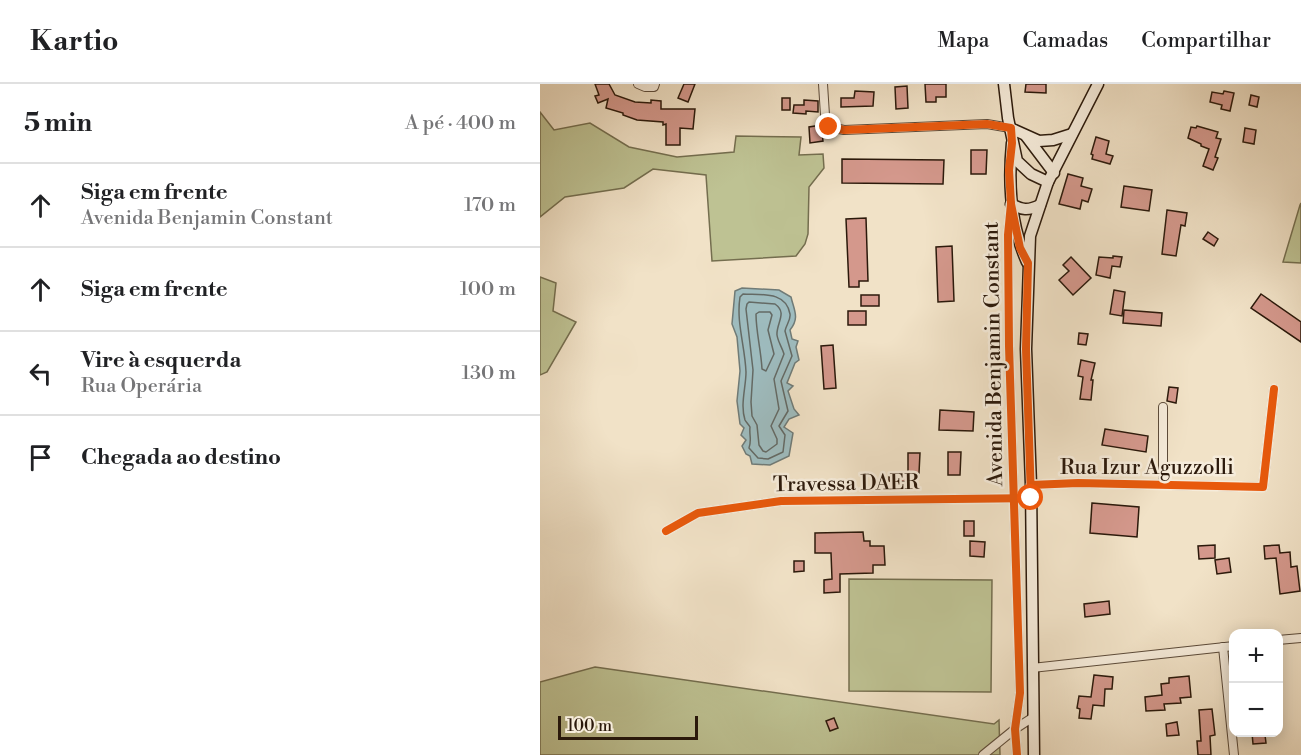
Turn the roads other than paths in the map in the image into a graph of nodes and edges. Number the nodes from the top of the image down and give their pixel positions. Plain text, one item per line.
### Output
1 (638, 84) edge
2 (823, 84) edge
3 (1004, 84) edge
4 (1098, 84) edge
5 (655, 86) edge
6 (1011, 128) junction
7 (1024, 134) junction
8 (1072, 134) junction
9 (1012, 143) junction
10 (1051, 177) junction
11 (1011, 204) junction
12 (1040, 205) junction
13 (1028, 263) junction
14 (1274, 389) dead end
15 (1163, 406) dead end
16 (1031, 485) junction
17 (1163, 485) junction
18 (1031, 498) junction
19 (1015, 499) junction
20 (666, 531) dead end
21 (1301, 638) edge
22 (1283, 640) edge
23 (1229, 646) edge
24 (1223, 647) junction
25 (1032, 668) junction
26 (1032, 718) junction
27 (1015, 729) junction
28 (982, 755) edge
29 (1017, 755) edge
30 (1034, 755) edge
31 (1234, 755) edge

1 - 5 street
2 - 6 street
3 - 6 main road
4 - 8 main road, Avenida Benjamin Constant
6 - 7 main road
6 - 9 main road
7 - 8 main road
7 - 10 main road
8 - 10 main road, Avenida Benjamin Constant
9 - 10 main road
9 - 11 main road
10 - 12 main road, Avenida Benjamin Constant
11 - 12 main road
11 - 13 main road
11 - 19 street, Avenida Benjamin Constant
12 - 13 main road, Avenida Benjamin Constant
13 - 16 main road, Avenida Benjamin Constant
14 - 17 street, Rua Izur Aguzzolli
15 - 17 street
16 - 17 street, Rua Izur Aguzzolli
16 - 18 main road, Avenida Benjamin Constant
18 - 19 street, Travessa DAER
18 - 25 main road, Avenida Benjamin Constant
19 - 20 street, Travessa DAER
19 - 27 street, Avenida Benjamin Constant
21 - 22 street
23 - 24 street
24 - 25 street
24 - 31 street
25 - 26 main road, Avenida Benjamin Constant
26 - 27 street
26 - 30 main road, Avenida Benjamin Constant
27 - 28 street
27 - 29 street, Avenida Benjamin Constant

